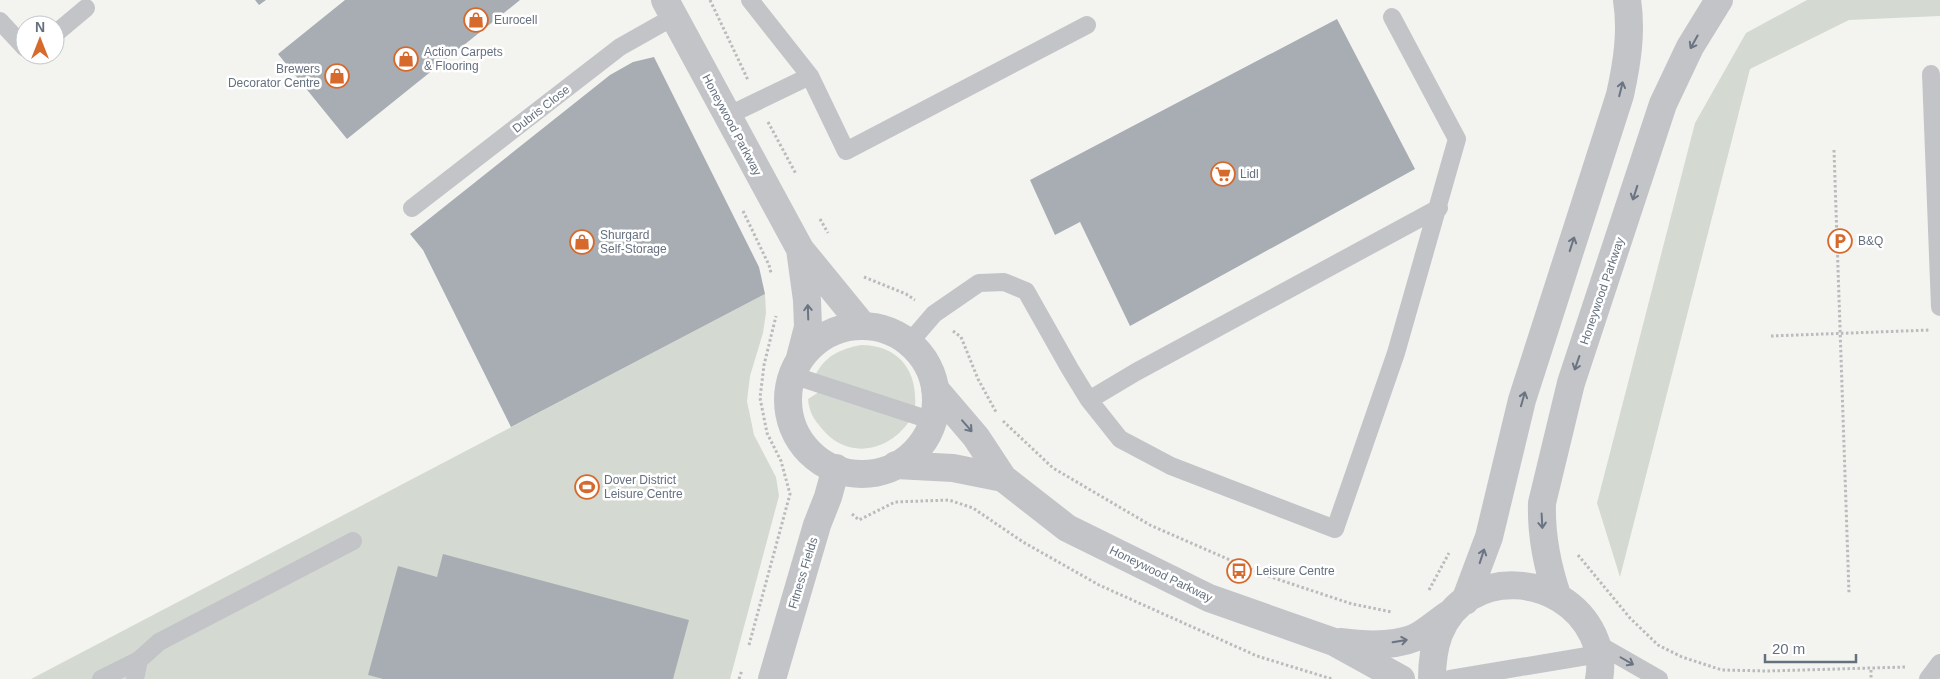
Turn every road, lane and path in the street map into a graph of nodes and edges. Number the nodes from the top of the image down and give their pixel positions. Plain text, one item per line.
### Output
1 (710, 0) edge
2 (750, 0) edge
3 (1627, 0) edge
4 (1719, 0) edge
5 (86, 8) dead end
6 (670, 8) edge
7 (1392, 17) dead end
8 (0, 21) edge
9 (1086, 25) dead end
10 (65, 26) edge
11 (15, 37) edge
12 (1931, 74) dead end
13 (810, 76) junction
14 (758, 102) junction
15 (727, 116) junction
16 (1834, 150) dead end
17 (798, 178) dead end
18 (412, 208) dead end
19 (1438, 208) junction
20 (742, 210) dead end
21 (817, 213) dead end
22 (831, 238) dead end
23 (800, 249) junction
24 (859, 275) dead end
25 (773, 281) dead end
26 (906, 294) dead end
27 (1940, 307) edge
28 (776, 312) dead end
29 (863, 326) junction
30 (1932, 331) dead end
31 (1840, 333) junction
32 (1771, 336) dead end
33 (961, 337) dead end
34 (909, 342) junction
35 (795, 367) junction
36 (935, 389) junction
37 (1089, 400) junction
38 (933, 420) junction
39 (896, 465) junction
40 (836, 468) junction
41 (1003, 478) junction
42 (850, 513) dead end
43 (353, 541) dead end
44 (1451, 548) dead end
45 (1577, 553) dead end
46 (1849, 593) dead end
47 (1556, 595) junction
48 (1426, 596) dead end
49 (1459, 606) junction
50 (1400, 610) dead end
51 (1334, 642) junction
52 (747, 651) dead end
53 (1598, 659) edge
54 (139, 660) junction
55 (744, 660) dead end
56 (1910, 662) dead end
57 (1940, 663) edge
58 (1871, 670) junction
59 (101, 679) edge
60 (135, 679) edge
61 (739, 679) edge
62 (772, 679) edge
63 (1332, 679) edge
64 (1401, 679) edge
65 (1432, 679) edge
66 (1450, 679) edge
67 (1659, 679) edge
68 (1871, 679) edge
69 (1928, 679) edge

1 - 14 path
2 - 13 lane
49 -> 3 street
4 -> 47 street, Honeywood Parkway
5 - 10 lane
6 - 15 street, Honeywood Parkway
6 - 18 lane, Dubris Close
7 - 19 lane
8 - 11 lane
9 - 13 lane
12 - 27 lane
13 - 14 lane
14 - 15 lane
14 - 17 path
15 - 23 street, Honeywood Parkway
16 - 31 path
19 - 37 lane
19 - 37 lane
20 - 25 path
21 - 22 path
23 - 29 street, Honeywood Parkway
35 -> 23 street, Honeywood Parkway
24 - 26 path
28 - 52 path
29 - 34 street
29 - 35 street
30 - 31 path
31 - 32 path
31 - 46 path
33 - 50 path
34 - 36 street
34 - 37 lane
35 - 38 lane
35 - 40 street, Honeywood Parkway
36 - 38 street
36 -> 41 street, Honeywood Parkway
38 - 39 street
39 - 40 street, Honeywood Parkway
39 - 41 street, Honeywood Parkway
40 - 62 street, Fitness Fields
41 - 51 street, Honeywood Parkway
42 - 63 path
43 - 54 lane
44 - 48 path
45 - 58 path
47 - 49 street, Honeywood Parkway
47 - 53 street, Honeywood Parkway
51 -> 49 street, Honeywood Parkway
49 - 65 street
51 - 64 street, Honeywood Parkway
53 - 66 lane
53 -> 67 lane
54 - 59 lane
54 - 60 lane
55 - 61 path
56 - 58 path
57 - 69 lane
58 - 68 path

